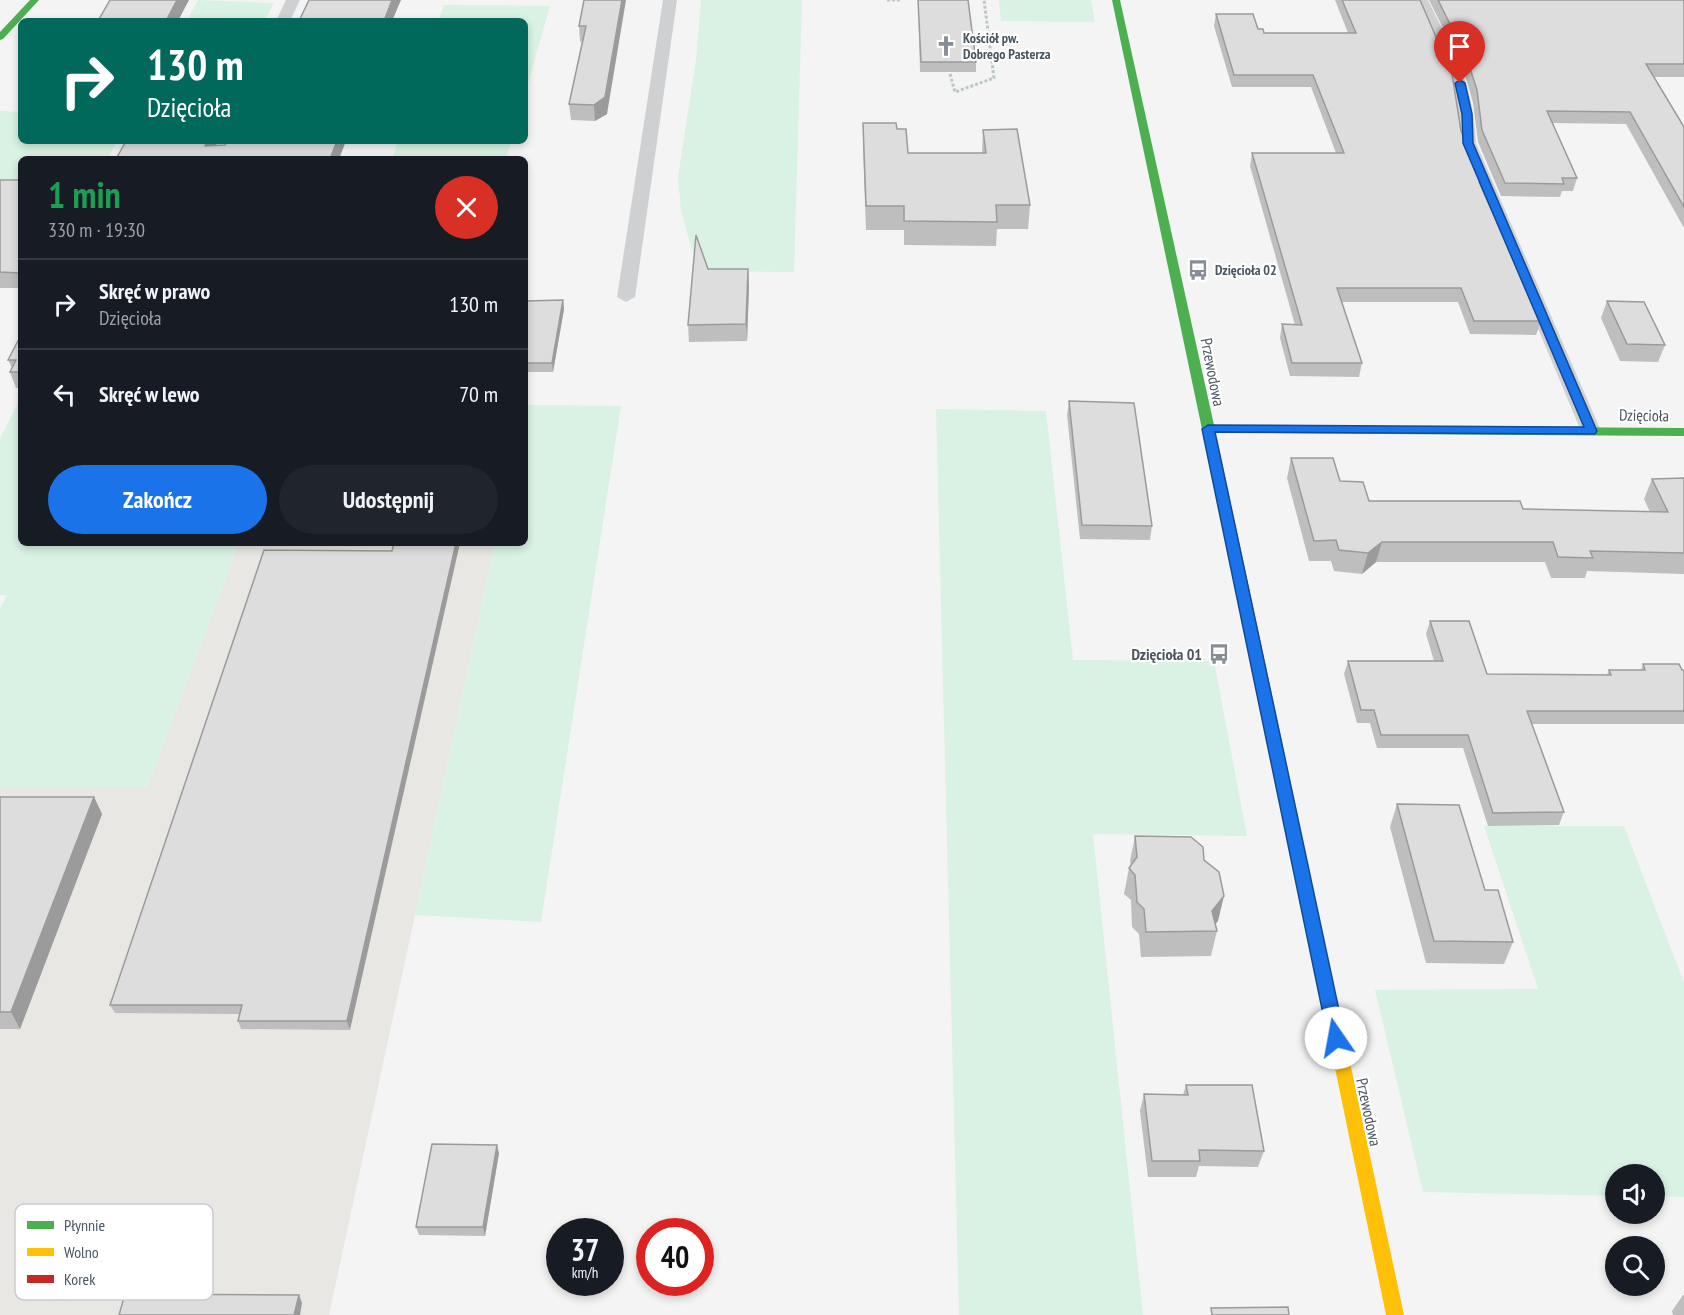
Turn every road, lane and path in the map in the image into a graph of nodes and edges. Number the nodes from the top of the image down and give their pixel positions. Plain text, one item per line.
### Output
1 (35, 0) edge
2 (292, 0) edge
3 (669, 0) edge
4 (887, 0) edge
5 (901, 0) edge
6 (984, 0) edge
7 (1116, 0) edge
8 (1421, 0) edge
9 (18, 18) edge
10 (18, 18) edge
11 (284, 18) edge
12 (0, 38) edge
13 (950, 74) edge
14 (626, 297) dead end
15 (1208, 429) junction
16 (1591, 431) junction
17 (1684, 432) edge
18 (1395, 1315) edge

1 - 9 street
2 - 11 lane
3 - 14 lane
4 - 5 path
6 - 13 path
7 - 15 street, Przewodowa
8 - 16 lane
10 - 12 street
15 - 16 street, Dzięcioła
15 - 18 street, Przewodowa
16 - 17 street, Dzięcioła

